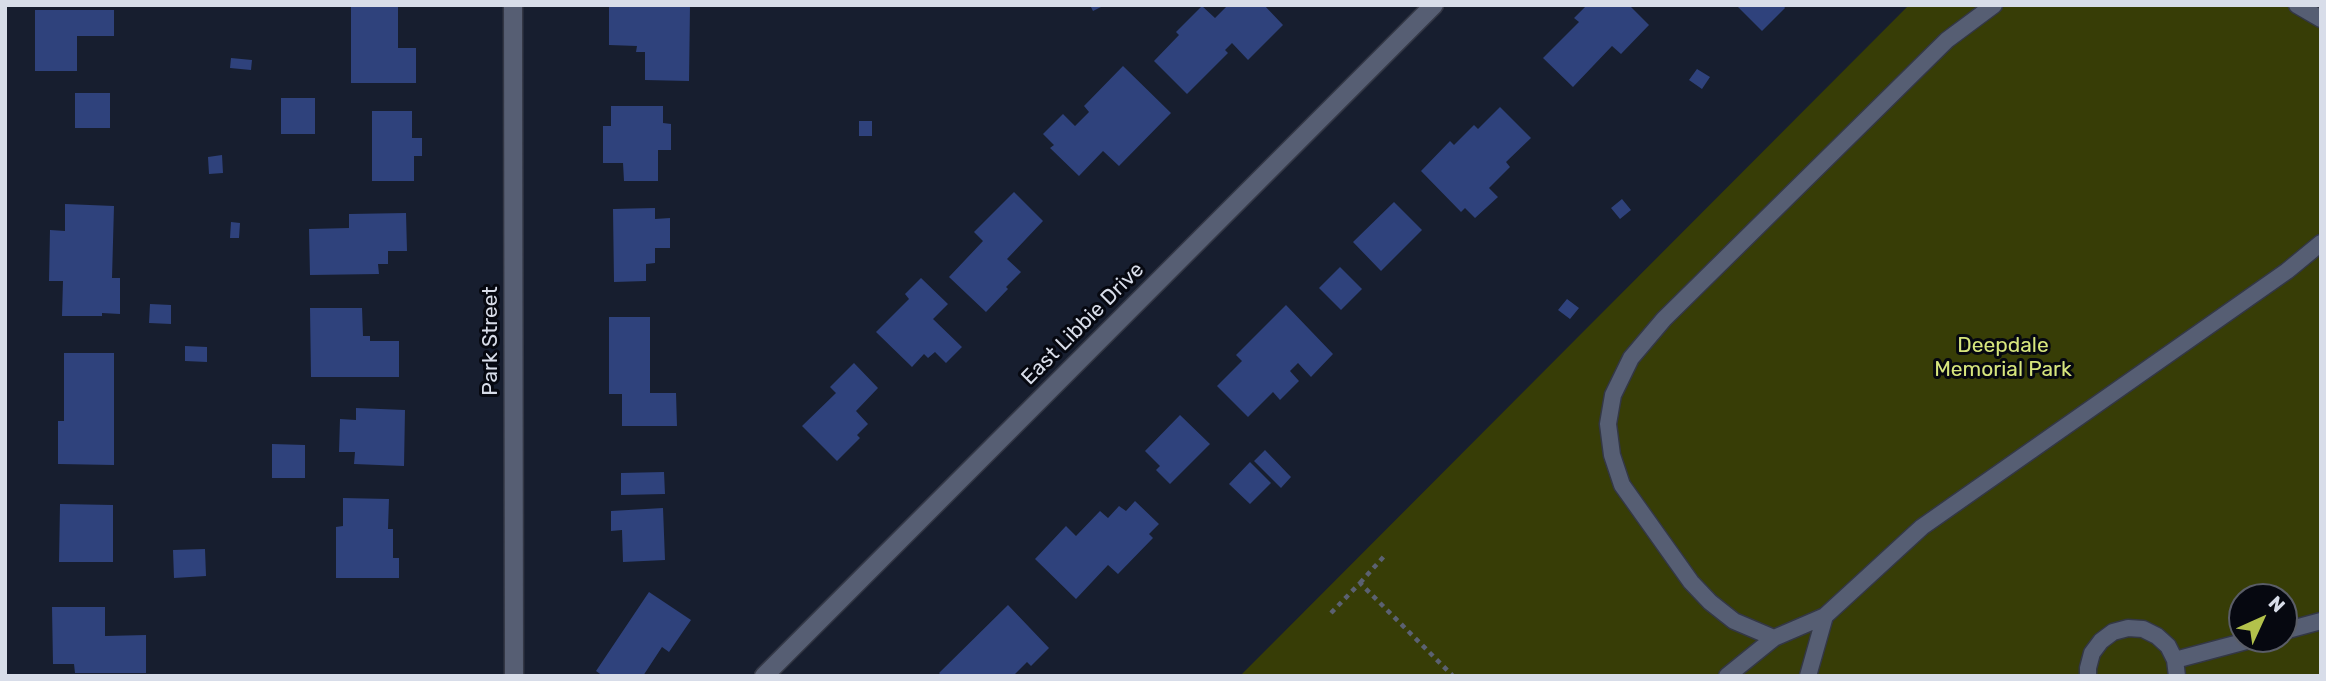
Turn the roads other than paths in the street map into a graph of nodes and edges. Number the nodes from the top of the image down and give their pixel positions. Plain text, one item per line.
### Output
1 (513, 5) edge
2 (1434, 5) edge
3 (1994, 5) edge
4 (2297, 5) edge
5 (2321, 19) edge
6 (2321, 243) edge
7 (1825, 616) junction
8 (2321, 621) edge
9 (2298, 627) edge
10 (1774, 638) junction
11 (2228, 649) edge
12 (2176, 668) edge
13 (514, 676) edge
14 (764, 676) edge
15 (1727, 676) edge
16 (1808, 676) edge
17 (2088, 676) edge

1 - 13 street, Park Street
2 - 14 street, East Libbie Drive
3 - 10 lane
4 - 5 lane
6 - 7 lane
7 - 10 lane
7 - 16 lane
8 - 9 lane
10 - 15 lane
11 - 12 lane
12 - 17 lane

